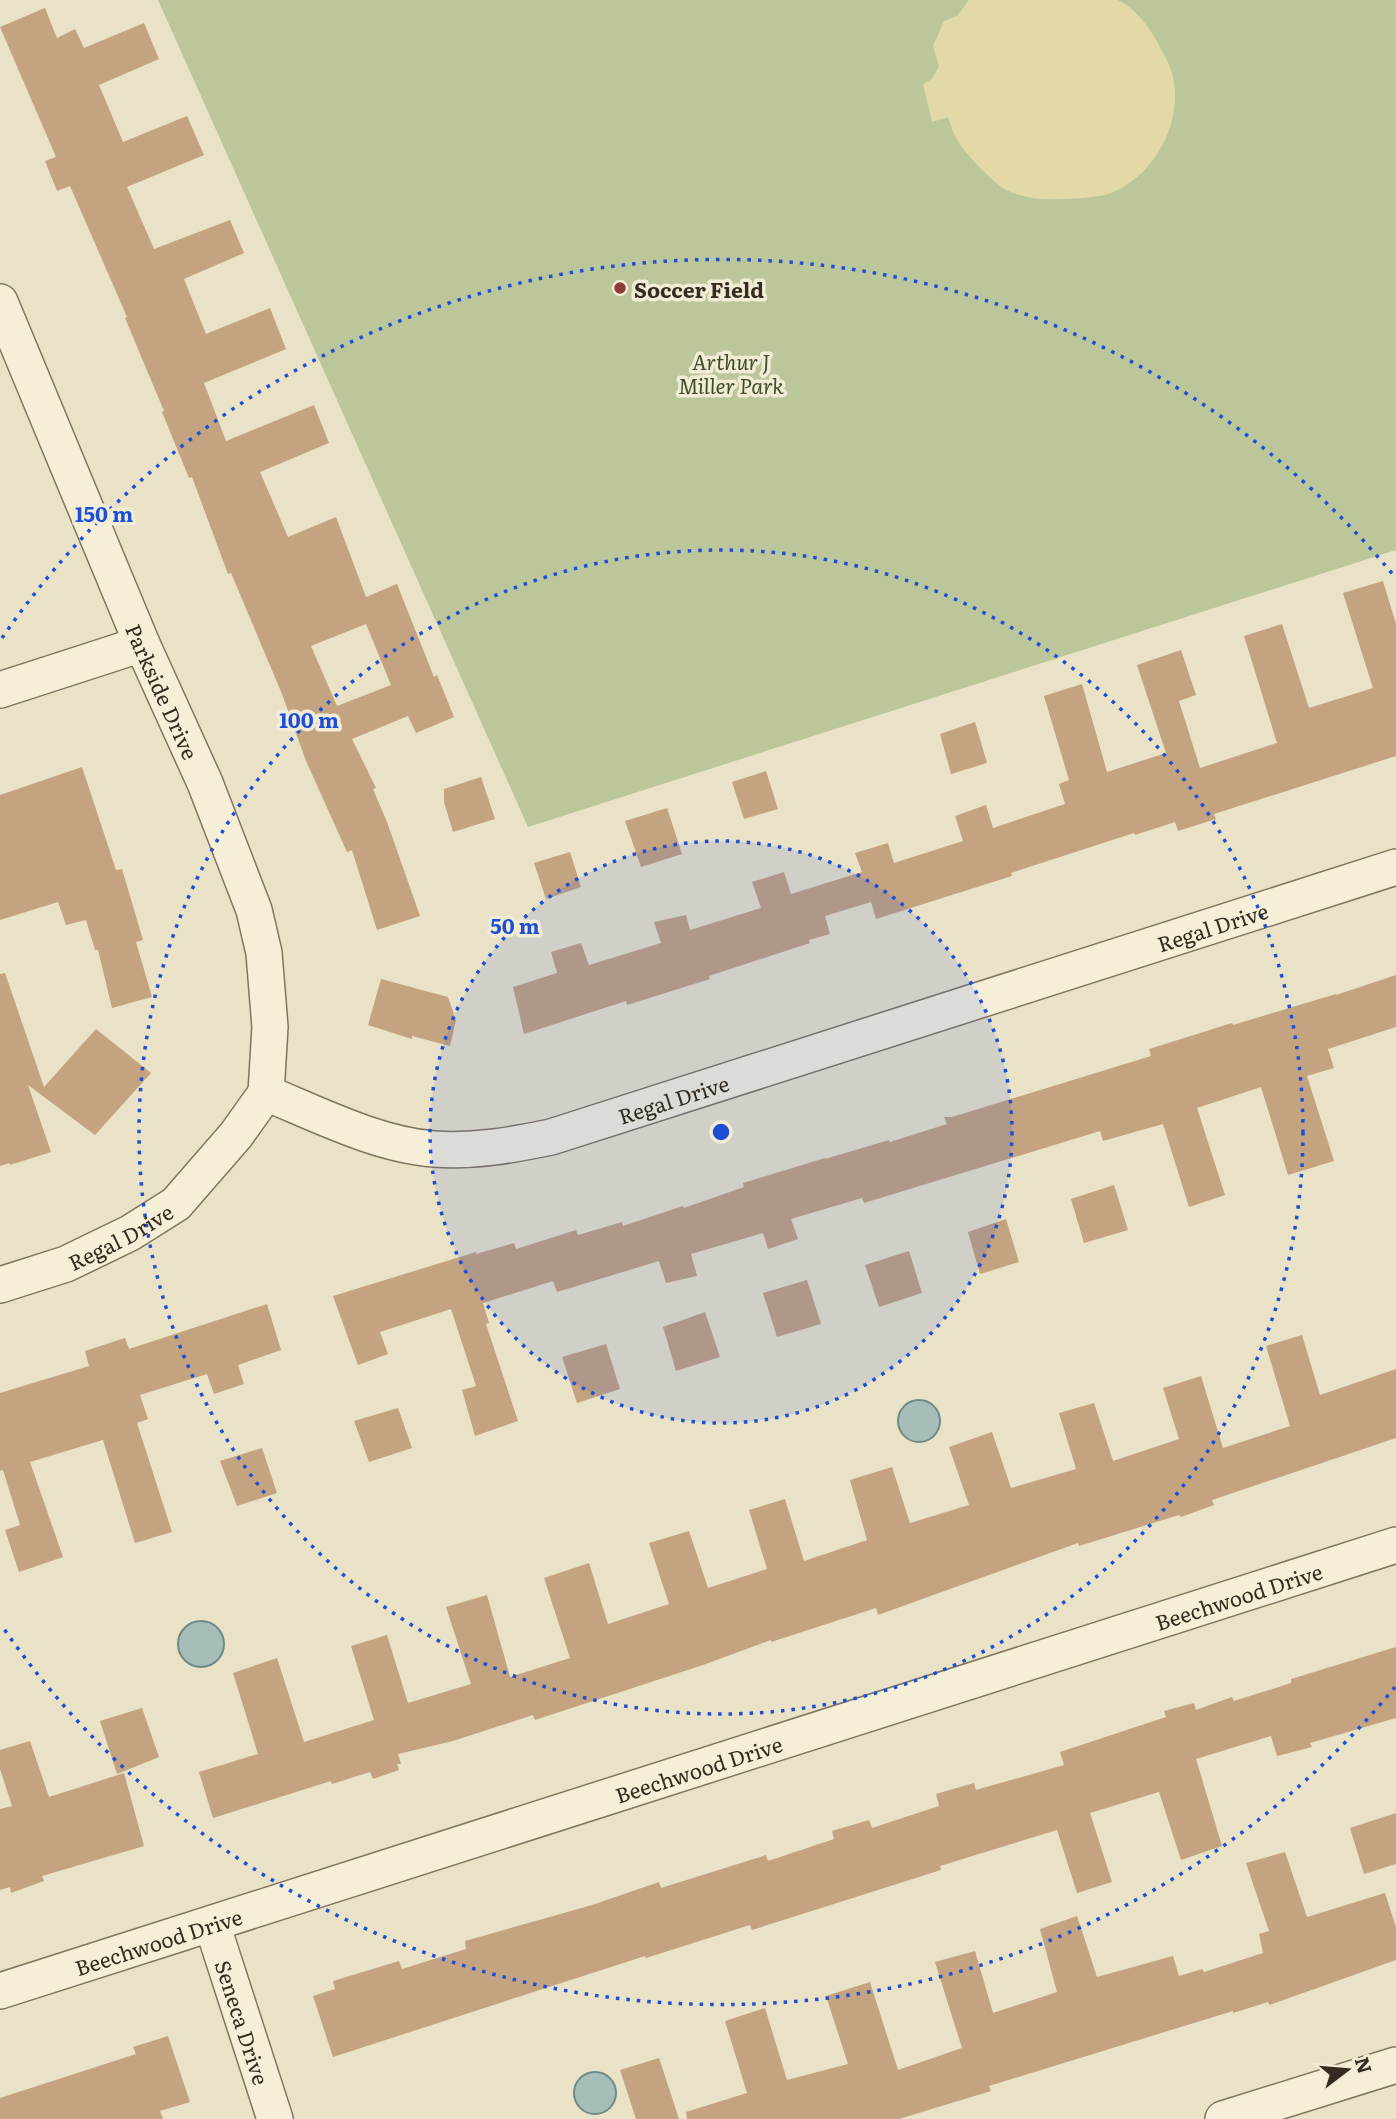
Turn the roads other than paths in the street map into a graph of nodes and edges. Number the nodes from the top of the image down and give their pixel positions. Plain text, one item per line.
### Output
1 (0, 302) edge
2 (142, 644) junction
3 (0, 690) edge
4 (1396, 867) edge
5 (266, 1093) junction
6 (0, 1285) edge
7 (1396, 1545) edge
8 (212, 1924) junction
9 (0, 1991) edge
10 (1396, 2065) edge
11 (275, 2119) edge
12 (1223, 2119) edge

1 - 2 street, Parkside Drive
2 - 3 street
2 - 5 street, Parkside Drive
4 - 5 street, Regal Drive
5 - 6 street, Regal Drive
7 - 8 street, Beechwood Drive
8 - 9 street, Beechwood Drive
8 - 11 street, Seneca Drive
10 - 12 street

